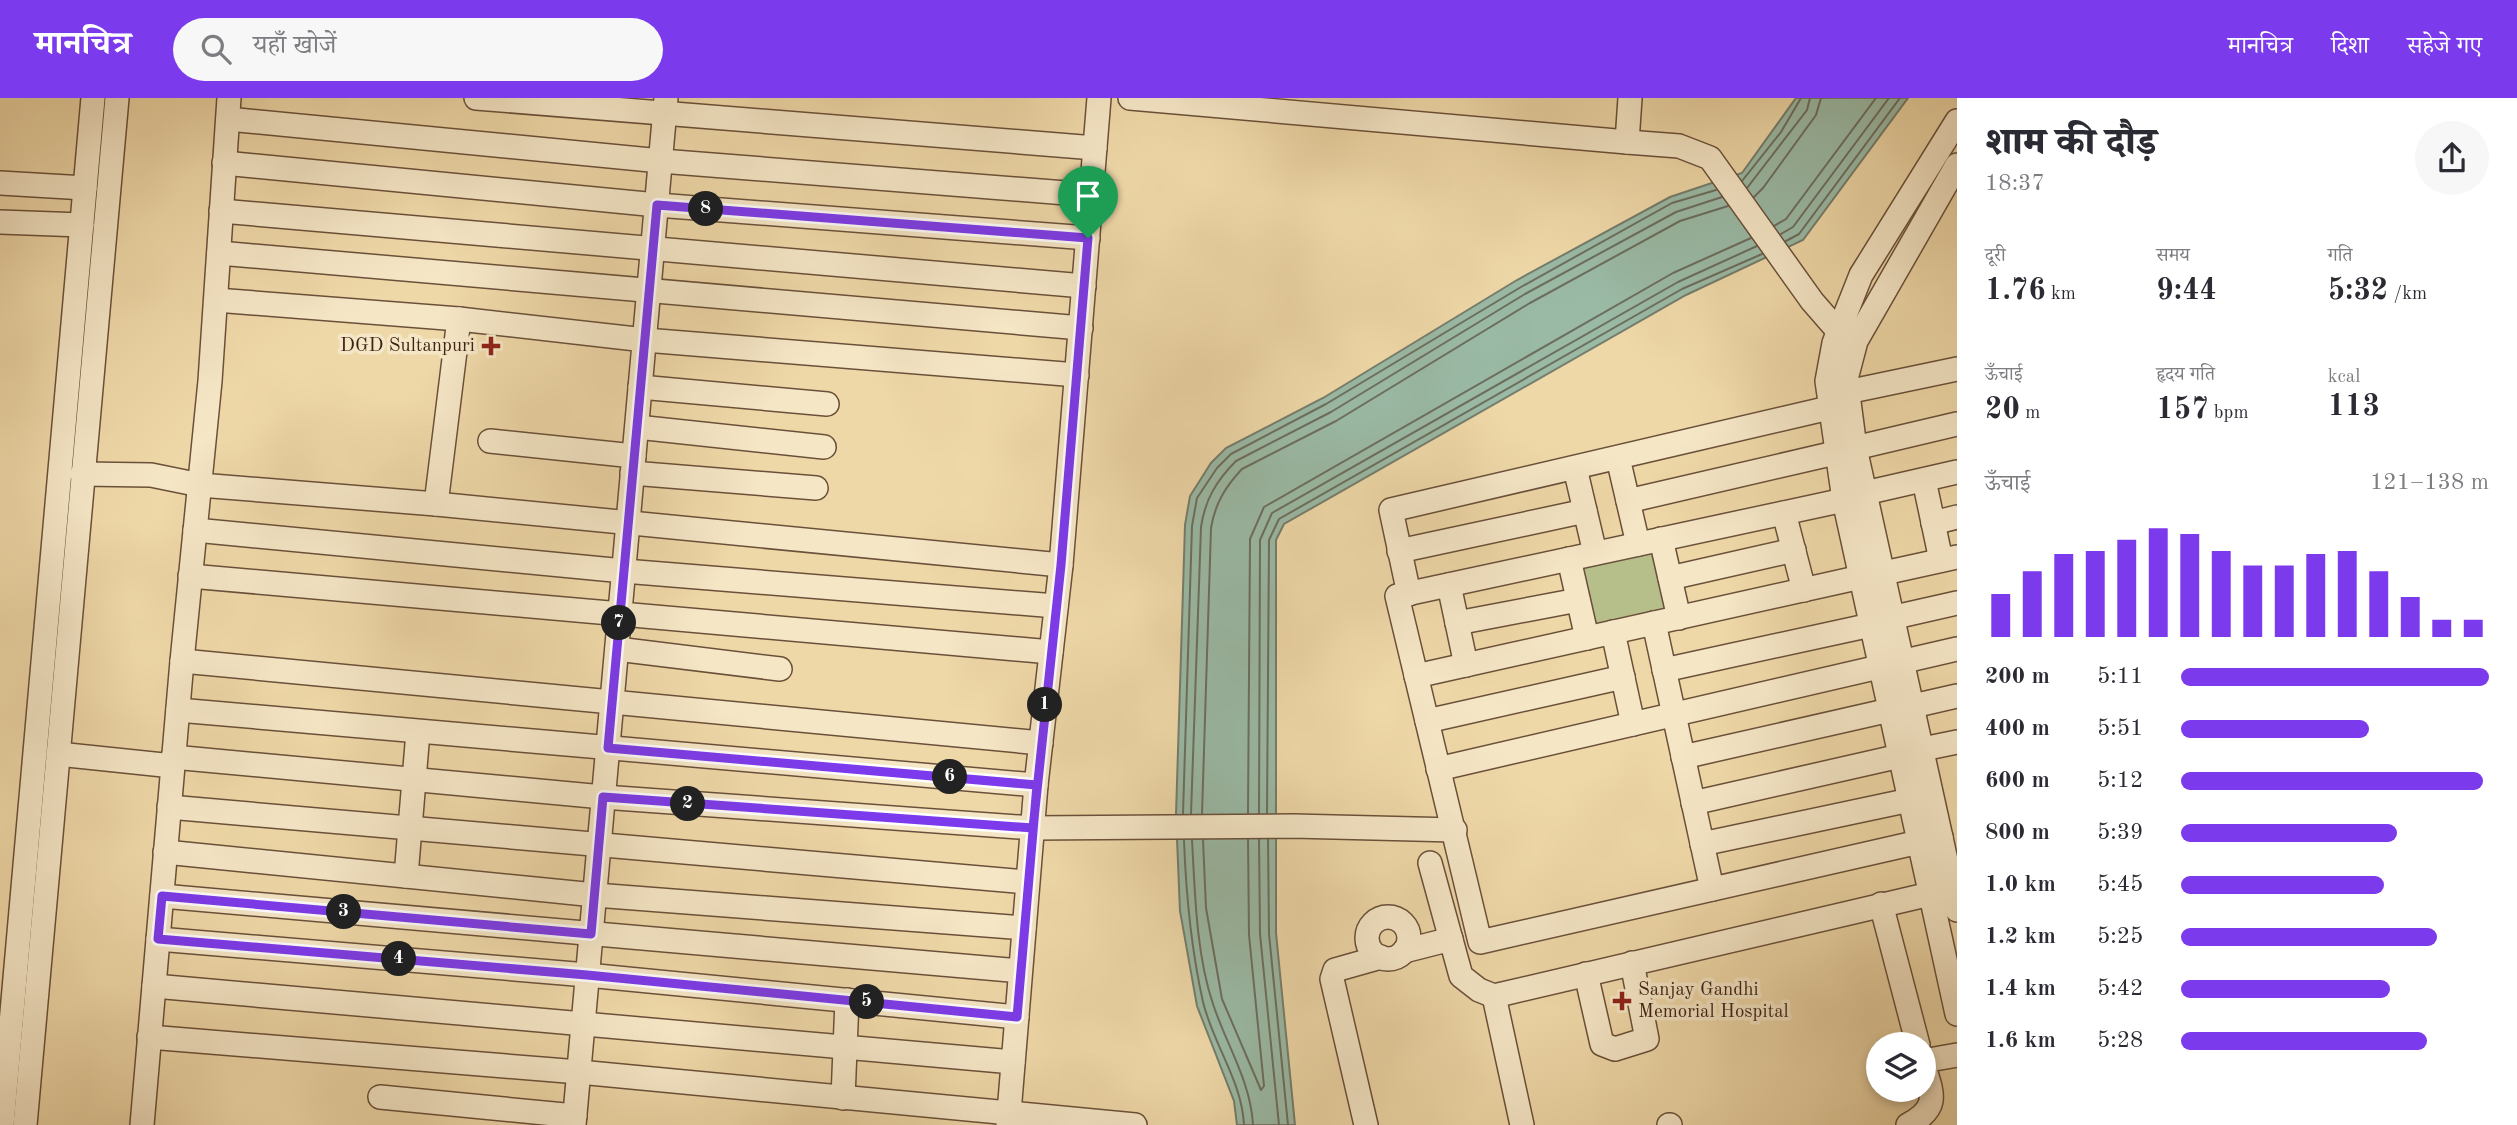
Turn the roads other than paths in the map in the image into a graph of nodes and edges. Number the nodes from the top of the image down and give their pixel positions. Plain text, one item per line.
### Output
1 (93, 98) edge
2 (117, 98) edge
3 (476, 98) edge
4 (1099, 98) edge
5 (1129, 98) edge
6 (1630, 98) edge
7 (1190, 101) edge
8 (665, 106) edge
9 (228, 109) edge
10 (1957, 121) edge
11 (1627, 142) junction
12 (1095, 148) junction
13 (661, 161) junction
14 (224, 163) junction
15 (1957, 165) edge
16 (0, 183) edge
17 (85, 188) junction
18 (1091, 195) junction
19 (657, 205) junction
20 (221, 211) junction
21 (0, 222) edge
22 (82, 225) junction
23 (1088, 238) junction
24 (653, 249) junction
25 (219, 253) junction
26 (1084, 286) junction
27 (649, 291) junction
28 (216, 300) junction
29 (459, 318) junction
30 (1081, 328) junction
31 (1847, 337) junction
32 (645, 340) junction
33 (1957, 369) edge
34 (1077, 375) junction
35 (640, 387) junction
36 (1847, 392) junction
37 (827, 404) dead end
38 (1829, 408) junction
39 (1957, 424) edge
40 (638, 427) junction
41 (490, 441) dead end
42 (824, 447) dead end
43 (1845, 451) junction
44 (1618, 457) junction
45 (633, 465) junction
46 (1575, 468) junction
47 (1957, 472) edge
48 (82, 474) junction
49 (1924, 480) junction
50 (200, 485) junction
51 (816, 488) dead end
52 (1855, 496) junction
53 (1628, 501) junction
54 (436, 504) junction
55 (1585, 511) junction
56 (1784, 513) junction
57 (1957, 517) edge
58 (628, 523) junction
59 (1933, 523) junction
60 (195, 530) junction
61 (1661, 539) junction
62 (1638, 544) junction
63 (1794, 550) junction
64 (1399, 551) junction
65 (1595, 553) junction
66 (1949, 558) edge
67 (1569, 559) junction
68 (1061, 565) junction
69 (624, 571) junction
70 (1884, 573) junction
71 (190, 576) junction
72 (1861, 577) junction
73 (1670, 578) junction
74 (1449, 585) junction
75 (1804, 590) junction
76 (1409, 594) junction
77 (1578, 600) junction
78 (1957, 603) edge
79 (1056, 606) junction
80 (620, 615) junction
81 (1895, 617) junction
82 (1679, 618) junction
83 (1457, 623) junction
84 (1654, 623) junction
85 (1871, 625) junction
86 (1614, 632) junction
87 (1587, 638) junction
88 (617, 649) junction
89 (1957, 649) edge
90 (1051, 652) junction
91 (182, 661) junction
92 (1904, 662) junction
93 (1466, 665) junction
94 (1881, 667) junction
95 (780, 669) dead end
96 (1664, 670) junction
97 (1416, 676) junction
98 (1623, 677) junction
99 (1957, 696) edge
100 (612, 704) junction
101 (1913, 706) junction
102 (178, 710) junction
103 (1890, 710) junction
104 (1674, 715) junction
105 (1427, 721) junction
106 (1633, 724) junction
107 (418, 732) junction
108 (1957, 742) edge
109 (1041, 743) junction
110 (608, 748) junction
111 (1923, 750) junction
112 (58, 754) junction
113 (1900, 756) junction
114 (1683, 757) junction
115 (173, 762) junction
116 (1438, 769) junction
117 (415, 780) junction
118 (1037, 785) junction
119 (603, 797) junction
120 (1693, 803) junction
121 (169, 807) junction
122 (1920, 809) junction
123 (1033, 828) junction
124 (409, 829) junction
125 (1455, 830) junction
126 (1930, 840) junction
127 (1702, 844) junction
128 (599, 846) junction
129 (165, 852) junction
130 (1430, 863) dead end
131 (406, 876) junction
132 (1027, 882) junction
133 (1712, 889) junction
134 (595, 895) junction
135 (162, 896) junction
136 (1947, 897) edge
137 (1881, 904) junction
138 (1024, 928) junction
139 (591, 934) junction
140 (158, 939) junction
141 (1451, 939) junction
142 (1404, 951) junction
143 (1381, 957) junction
144 (1632, 963) junction
145 (1020, 971) junction
146 (1586, 974) junction
147 (587, 975) junction
148 (1953, 977) edge
149 (154, 986) junction
150 (1494, 996) junction
151 (847, 1000) junction
152 (1957, 1014) edge
153 (16, 1015) edge
154 (1017, 1017) junction
155 (583, 1022) junction
156 (1915, 1032) edge
157 (149, 1037) junction
158 (845, 1047) junction
159 (1957, 1055) edge
160 (1936, 1059) edge
161 (1013, 1062) junction
162 (579, 1072) junction
163 (380, 1097) dead end
164 (843, 1098) junction
165 (1931, 1102) edge
166 (574, 1120) edge
167 (1009, 1120) edge
168 (1066, 1122) edge
169 (2, 1125) edge
170 (25, 1125) edge
171 (142, 1125) edge
172 (1135, 1125) edge
173 (1366, 1125) edge
174 (1522, 1125) edge
175 (1908, 1125) edge

1 - 17 street
2 - 48 street
3 - 8 street
4 - 12 street
5 - 7 street
6 - 11 street
7 - 11 street
8 - 12 street
8 - 13 street
9 - 13 street
9 - 14 street
10 - 31 street
11 - 31 street
12 - 18 street
13 - 18 street
13 - 19 street
14 - 19 street
14 - 20 street
15 - 31 street
16 - 17 street
17 - 22 street
18 - 23 street
19 - 23 street
19 - 24 street
20 - 24 street
20 - 25 street
21 - 22 street
22 - 153 street
23 - 26 street
24 - 26 street
24 - 27 street
25 - 27 street
25 - 28 street
26 - 30 street
27 - 30 street
27 - 32 street
28 - 29 street
28 - 50 street
29 - 32 street
29 - 54 street
30 - 34 street
31 - 36 street
31 - 38 street
32 - 34 street
32 - 35 street
33 - 36 street
34 - 68 street
35 - 37 street
35 - 40 street
36 - 43 street
38 - 43 street
38 - 44 street
39 - 43 street
40 - 42 street
40 - 45 street
41 - 45 street
43 - 52 street
43 - 53 street
44 - 46 street
44 - 53 street
45 - 51 street
45 - 58 street
46 - 55 street
46 - 64 street
47 - 49 street
48 - 50 street
48 - 112 street
49 - 52 street
49 - 59 street
50 - 54 street
50 - 60 street
52 - 56 street
52 - 70 street
52 - 72 street
53 - 62 street
54 - 58 street
55 - 64 street
55 - 65 street
56 - 61 street
56 - 63 street
57 - 59 street
58 - 68 street
58 - 69 street
59 - 66 street
60 - 69 street
60 - 71 street
61 - 62 street
61 - 73 street
62 - 65 street
63 - 73 street
63 - 75 street
64 - 76 street
65 - 67 street
66 - 70 street
67 - 74 street
67 - 77 street
68 - 79 street
69 - 79 street
69 - 80 street
70 - 81 street
71 - 80 street
71 - 91 street
72 - 75 street
72 - 85 street
73 - 82 street
74 - 76 street
74 - 83 street
75 - 82 street
76 - 97 street
77 - 83 street
77 - 87 street
78 - 81 street
79 - 90 street
80 - 88 street
80 - 90 street
81 - 92 street
82 - 84 street
83 - 93 street
84 - 86 street
84 - 96 street
85 - 94 street
85 - 96 street
86 - 87 street
86 - 98 street
87 - 93 street
88 - 95 street
88 - 100 street
89 - 92 street
90 - 109 street
91 - 100 street
91 - 102 street
92 - 94 street
92 - 101 street
93 - 97 street
94 - 103 street
94 - 104 street
96 - 104 street
97 - 105 street
98 - 105 street
98 - 106 street
99 - 101 street
100 - 109 street
100 - 110 street
101 - 111 street
102 - 107 street
102 - 115 street
103 - 113 street
103 - 114 street
104 - 106 street
104 - 114 street
105 - 116 street
106 - 116 street
107 - 110 street
107 - 117 street
108 - 111 street
109 - 118 street
110 - 118 street
110 - 119 street
111 - 122 street
112 - 115 street
112 - 153 street
113 - 120 street
113 - 122 street
114 - 120 street
115 - 117 street
115 - 121 street
116 - 125 street
117 - 119 street
117 - 124 street
118 - 123 street
119 - 123 street
119 - 128 street
120 - 127 street
121 - 124 street
121 - 129 street
122 - 126 street
122 - 127 street
123 - 125 street
123 - 132 street
124 - 128 street
124 - 131 street
125 - 133 street
126 - 133 street
126 - 136 street
127 - 133 street
128 - 132 street
128 - 134 street
129 - 131 street
129 - 135 street
130 - 141 street
131 - 134 street
132 - 138 street
134 - 138 street
134 - 139 street
135 - 139 street
135 - 140 street
136 - 137 street
136 - 148 street
137 - 144 street
137 - 156 street
138 - 145 street
139 - 145 street
139 - 147 street
140 - 147 street
140 - 149 street
141 - 142 street
141 - 150 street
142 - 143 street
142 - 143 street
143 - 173 street
144 - 146 street
144 - 146 street
145 - 154 street
146 - 150 street
147 - 151 street
147 - 155 street
148 - 152 street
149 - 155 street
149 - 157 street
150 - 174 street
151 - 154 street
151 - 158 street
153 - 169 street
153 - 170 street
154 - 161 street
155 - 158 street
155 - 162 street
157 - 162 street
157 - 171 street
158 - 161 street
158 - 164 street
159 - 160 street
161 - 167 street
162 - 164 street
162 - 166 street
163 - 166 street
164 - 167 street
165 - 175 street
167 - 168 street
168 - 172 street

